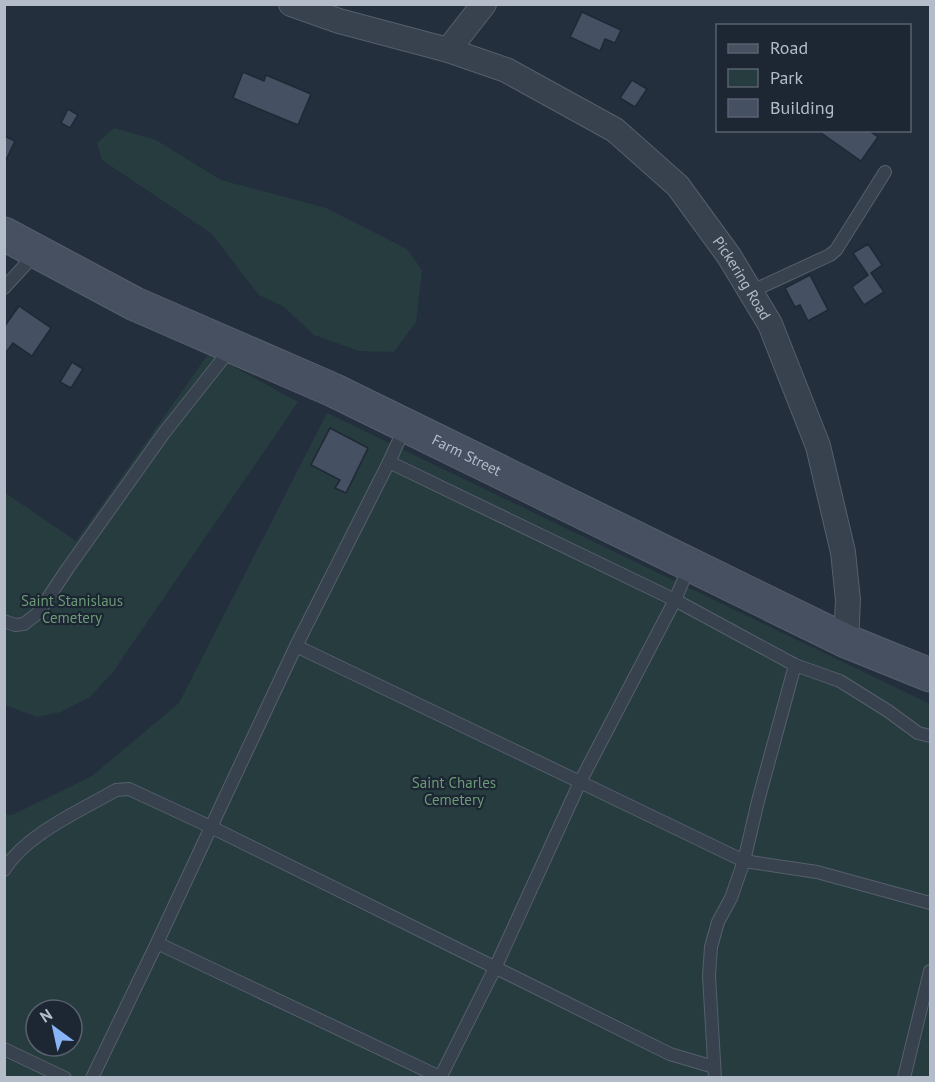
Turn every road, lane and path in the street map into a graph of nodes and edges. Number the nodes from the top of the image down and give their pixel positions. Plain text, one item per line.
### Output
1 (291, 4) edge
2 (484, 4) edge
3 (448, 50) junction
4 (885, 172) dead end
5 (4, 234) edge
6 (38, 251) junction
7 (4, 288) edge
8 (750, 292) junction
9 (233, 346) junction
10 (405, 426) junction
11 (389, 462) junction
12 (691, 564) junction
13 (675, 600) junction
14 (4, 621) edge
15 (846, 641) junction
16 (296, 646) junction
17 (795, 664) junction
18 (930, 675) edge
19 (930, 736) edge
20 (580, 782) junction
21 (211, 826) junction
22 (744, 861) junction
23 (4, 870) edge
24 (930, 903) edge
25 (157, 943) junction
26 (496, 966) junction
27 (930, 971) edge
28 (4, 1049) edge
29 (715, 1072) edge
30 (65, 1077) edge
31 (92, 1077) edge
32 (440, 1077) edge
33 (904, 1077) edge

1 - 3 street, Pickering Road
2 - 3 street
3 - 8 street, Pickering Road
4 - 8 lane
5 - 6 street, Farm Street
6 - 7 lane
6 - 9 street, Farm Street
8 - 15 street, Pickering Road
9 - 10 street, Farm Street
9 - 14 lane
10 - 11 lane
10 - 12 street, Farm Street
11 - 13 lane
11 - 16 lane
12 - 13 lane
12 - 15 street, Farm Street
13 - 17 lane
13 - 20 lane
15 - 18 street, Farm Street
16 - 20 lane
16 - 21 lane
17 - 19 lane
17 - 22 lane
20 - 22 lane
20 - 26 lane
21 - 23 lane
21 - 25 lane
21 - 26 lane
22 - 24 lane
22 - 29 lane
25 - 31 lane
25 - 32 lane
26 - 29 lane
26 - 32 lane
27 - 33 lane
28 - 30 lane

